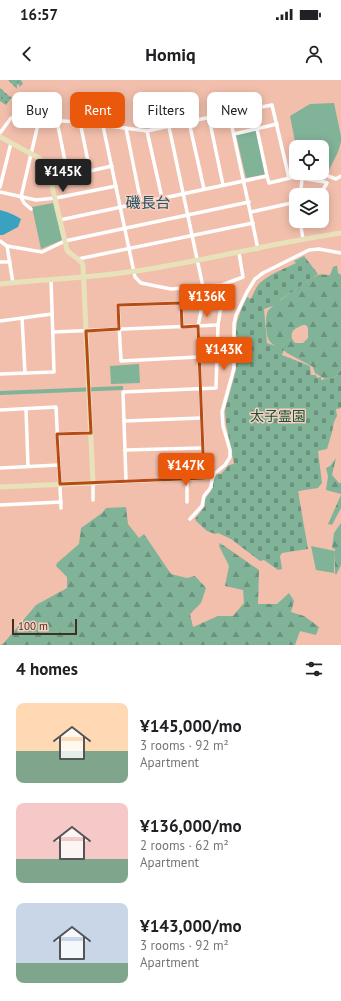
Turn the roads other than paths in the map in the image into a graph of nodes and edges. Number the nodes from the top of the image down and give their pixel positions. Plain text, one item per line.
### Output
1 (262, 107) edge
2 (12, 118) edge
3 (277, 124) junction
4 (37, 128) edge
5 (58, 128) edge
6 (81, 128) edge
7 (103, 128) edge
8 (126, 128) joint
9 (164, 128) edge
10 (169, 128) edge
11 (190, 128) edge
12 (211, 128) edge
13 (233, 128) edge
14 (257, 129) junction
15 (147, 131) junction
16 (0, 133) edge
17 (234, 134) junction
18 (0, 137) edge
19 (11, 143) junction
20 (31, 153) junction
21 (112, 166) junction
22 (90, 171) junction
23 (68, 176) junction
24 (267, 176) junction
25 (329, 176) edge
26 (341, 176) edge
27 (51, 178) junction
28 (289, 178) joint
29 (312, 180) edge
30 (244, 181) junction
31 (223, 185) junction
32 (116, 186) junction
33 (0, 187) edge
34 (324, 188) edge
35 (204, 189) junction
36 (0, 192) edge
37 (184, 193) junction
38 (21, 197) junction
39 (56, 198) junction
40 (162, 198) junction
41 (248, 202) junction
42 (141, 203) junction
43 (289, 204) edge
44 (121, 207) junction
45 (31, 209) dead end
46 (251, 212) junction
47 (188, 215) junction
48 (60, 220) junction
49 (253, 222) junction
50 (125, 228) junction
51 (301, 228) edge
52 (341, 233) edge
53 (193, 236) junction
54 (303, 239) junction
55 (0, 241) edge
56 (65, 241) junction
57 (8, 246) junction
58 (130, 249) junction
59 (258, 249) junction
60 (239, 253) junction
61 (341, 253) edge
62 (78, 259) junction
63 (198, 261) junction
64 (0, 262) edge
65 (10, 262) junction
66 (134, 272) junction
67 (84, 276) junction
68 (51, 279) junction
69 (13, 283) junction
70 (0, 284) edge
71 (205, 287) junction
72 (203, 301) junction
73 (52, 314) junction
74 (22, 318) junction
75 (0, 321) edge
76 (218, 325) junction
77 (198, 326) junction
78 (182, 327) junction
79 (119, 329) junction
80 (86, 331) junction
81 (53, 332) junction
82 (198, 357) junction
83 (25, 373) junction
84 (0, 374) edge
85 (200, 388) junction
86 (26, 409) junction
87 (0, 410) edge
88 (201, 418) junction
89 (124, 421) junction
90 (91, 433) junction
91 (57, 434) junction
92 (202, 448) junction
93 (125, 450) junction
94 (59, 465) junction
95 (28, 466) junction
96 (0, 468) edge
97 (204, 478) junction
98 (187, 479) junction
99 (212, 479) junction
100 (126, 481) junction
101 (93, 483) junction
102 (60, 484) junction
103 (0, 487) edge
104 (93, 500) dead end
105 (61, 502) junction
106 (187, 502) dead end
107 (0, 505) edge
108 (61, 508) dead end
109 (190, 519) dead end

1 - 3 street
2 - 16 street
3 - 14 street
3 - 28 street
4 - 20 street
5 - 23 street
6 - 22 street
7 - 21 street
8 - 15 street
8 - 42 street
9 - 15 street
10 - 37 street
11 - 35 street
12 - 31 street
13 - 17 street
14 - 17 street
14 - 24 street
15 - 40 street
17 - 30 street
18 - 19 street
19 - 20 street
19 - 33 street
20 - 27 street
20 - 38 street
21 - 22 street
21 - 32 street
22 - 23 street
23 - 27 street
24 - 28 street
24 - 30 street
25 - 26 street
27 - 39 street
29 - 34 street
30 - 31 street
30 - 41 street
31 - 35 street
32 - 39 street
32 - 44 street
35 - 37 street
36 - 38 street
37 - 40 street
37 - 47 street
38 - 39 street
38 - 45 street
39 - 48 street
40 - 42 street
41 - 46 street
41 - 47 street
42 - 44 street
43 - 46 street
44 - 48 street
44 - 50 street
46 - 49 street
47 - 50 street
47 - 53 street
48 - 56 street
49 - 53 street
49 - 59 street
50 - 56 street
50 - 58 street
51 - 54 street
52 - 54 street
53 - 58 street
53 - 63 street
54 - 59 street
55 - 57 street
56 - 57 street
56 - 62 street
57 - 65 street
58 - 62 street
58 - 66 street
59 - 60 street
60 - 63 street
60 - 71 street
61 - 99 street
62 - 67 street
63 - 66 street
63 - 71 street
64 - 65 street
65 - 69 street
66 - 67 street
66 - 71 street
67 - 68 street
67 - 80 street
68 - 69 street
68 - 73 street
69 - 70 street
71 - 72 street
72 - 76 street
72 - 77 street
73 - 74 street
73 - 81 street
74 - 75 street
74 - 83 street
76 - 77 street
76 - 85 street
77 - 78 street
77 - 82 street
78 - 79 street
78 - 79 street
79 - 80 street
79 - 82 street
80 - 81 street
80 - 90 street
81 - 83 street
82 - 85 street
83 - 84 street
85 - 88 street
85 - 89 street
86 - 87 street
86 - 91 street
86 - 95 street
88 - 89 street
88 - 92 street
89 - 93 street
90 - 91 street
90 - 101 street
91 - 94 street
92 - 93 street
92 - 97 street
93 - 100 street
94 - 95 street
94 - 102 street
95 - 96 street
97 - 98 street
97 - 99 street
98 - 100 street
98 - 106 street
99 - 109 street
100 - 101 street
101 - 102 street
101 - 104 street
102 - 103 street
102 - 105 street
105 - 107 street
105 - 108 street

